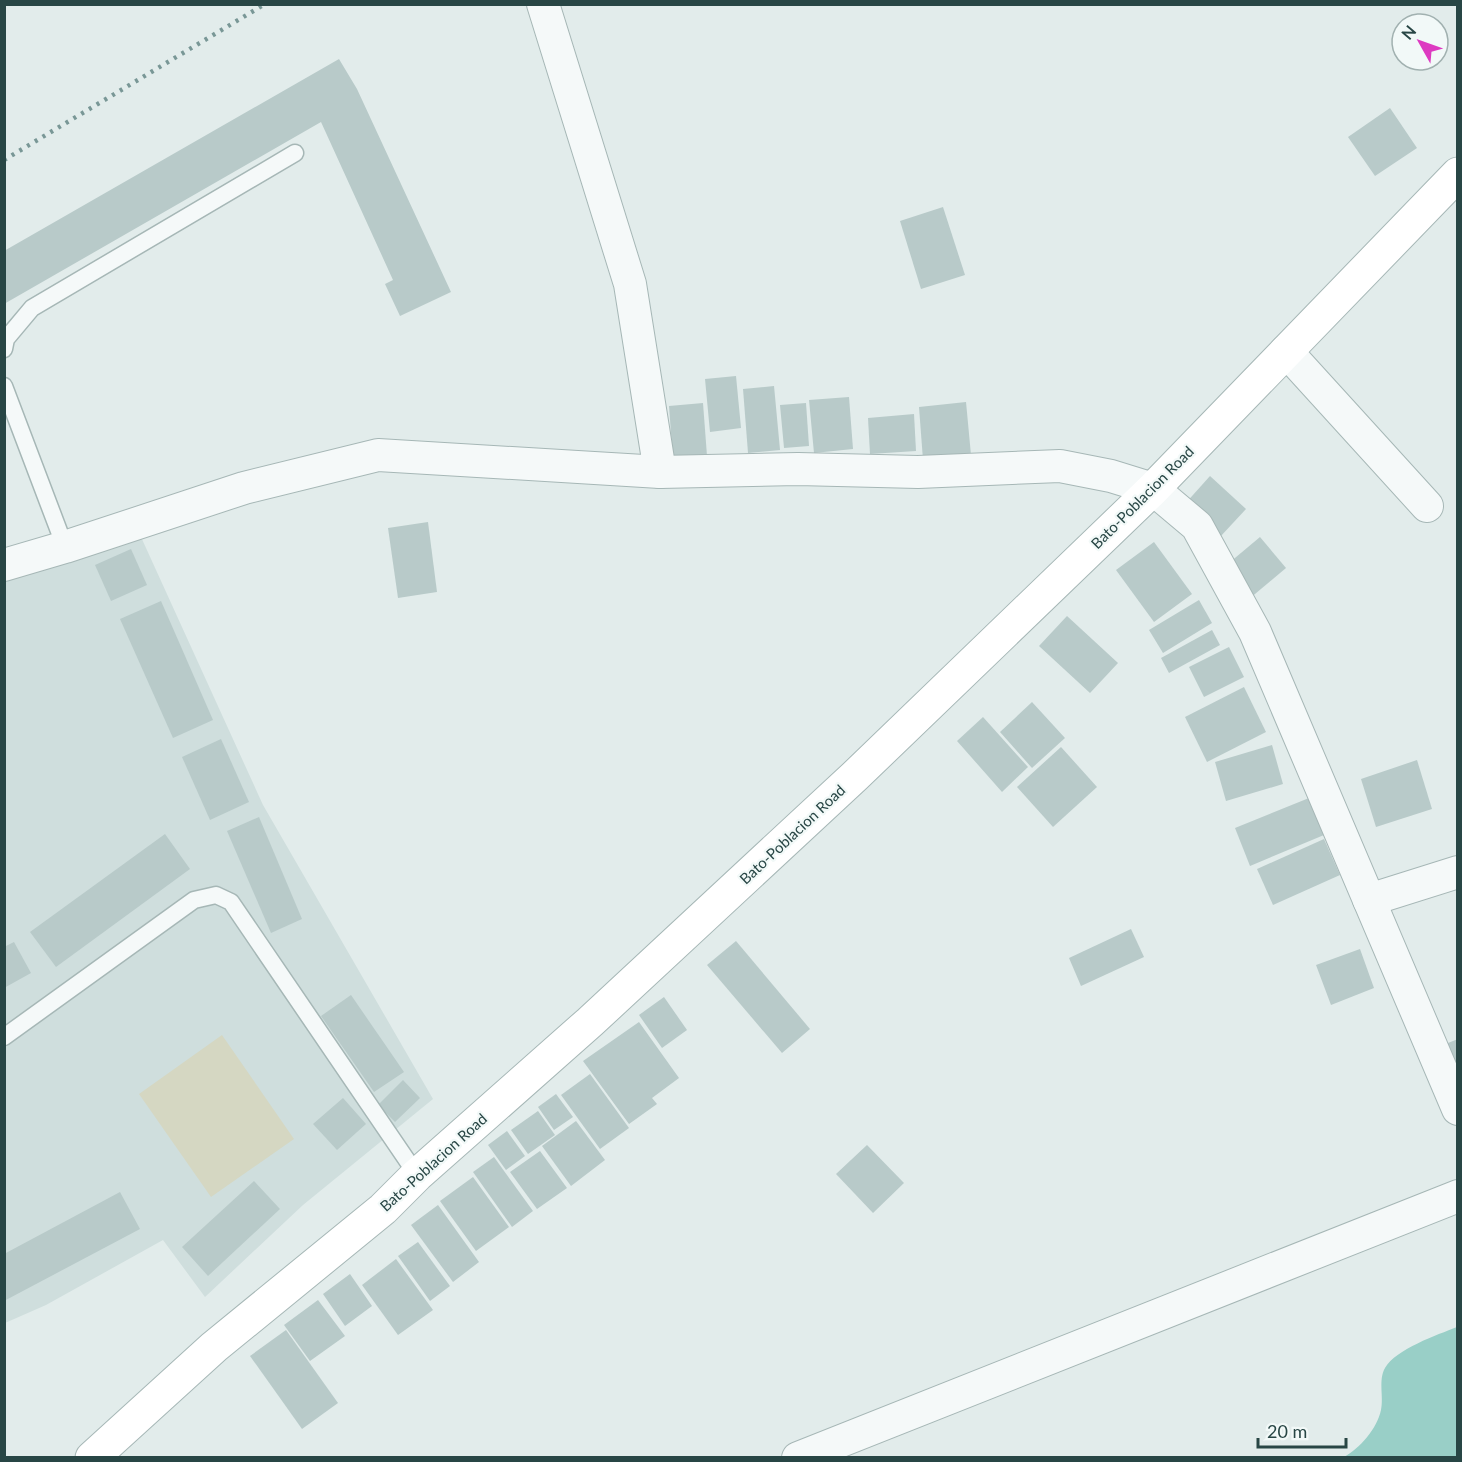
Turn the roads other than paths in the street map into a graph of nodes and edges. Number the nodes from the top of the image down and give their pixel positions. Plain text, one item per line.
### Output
1 (543, 4) edge
2 (295, 153) dead end
3 (1458, 174) edge
4 (4, 350) edge
5 (1286, 351) junction
6 (4, 386) edge
7 (660, 472) junction
8 (1153, 489) junction
9 (1426, 506) dead end
10 (65, 547) junction
11 (4, 565) edge
12 (1458, 872) edge
13 (1369, 900) junction
14 (4, 1037) edge
15 (1458, 1109) edge
16 (417, 1175) junction
17 (1458, 1196) edge
18 (92, 1458) edge
19 (798, 1458) edge

1 - 7 street
2 - 4 lane
3 - 5 street, Bato-Poblacion Road
5 - 8 street, Bato-Poblacion Road
5 - 9 street
6 - 10 lane
7 - 8 street
7 - 10 street
8 - 13 street
8 - 16 street, Bato-Poblacion Road
10 - 11 street
12 - 13 street
13 - 15 street
14 - 16 lane
16 - 18 street, Bato-Poblacion Road
17 - 19 street

